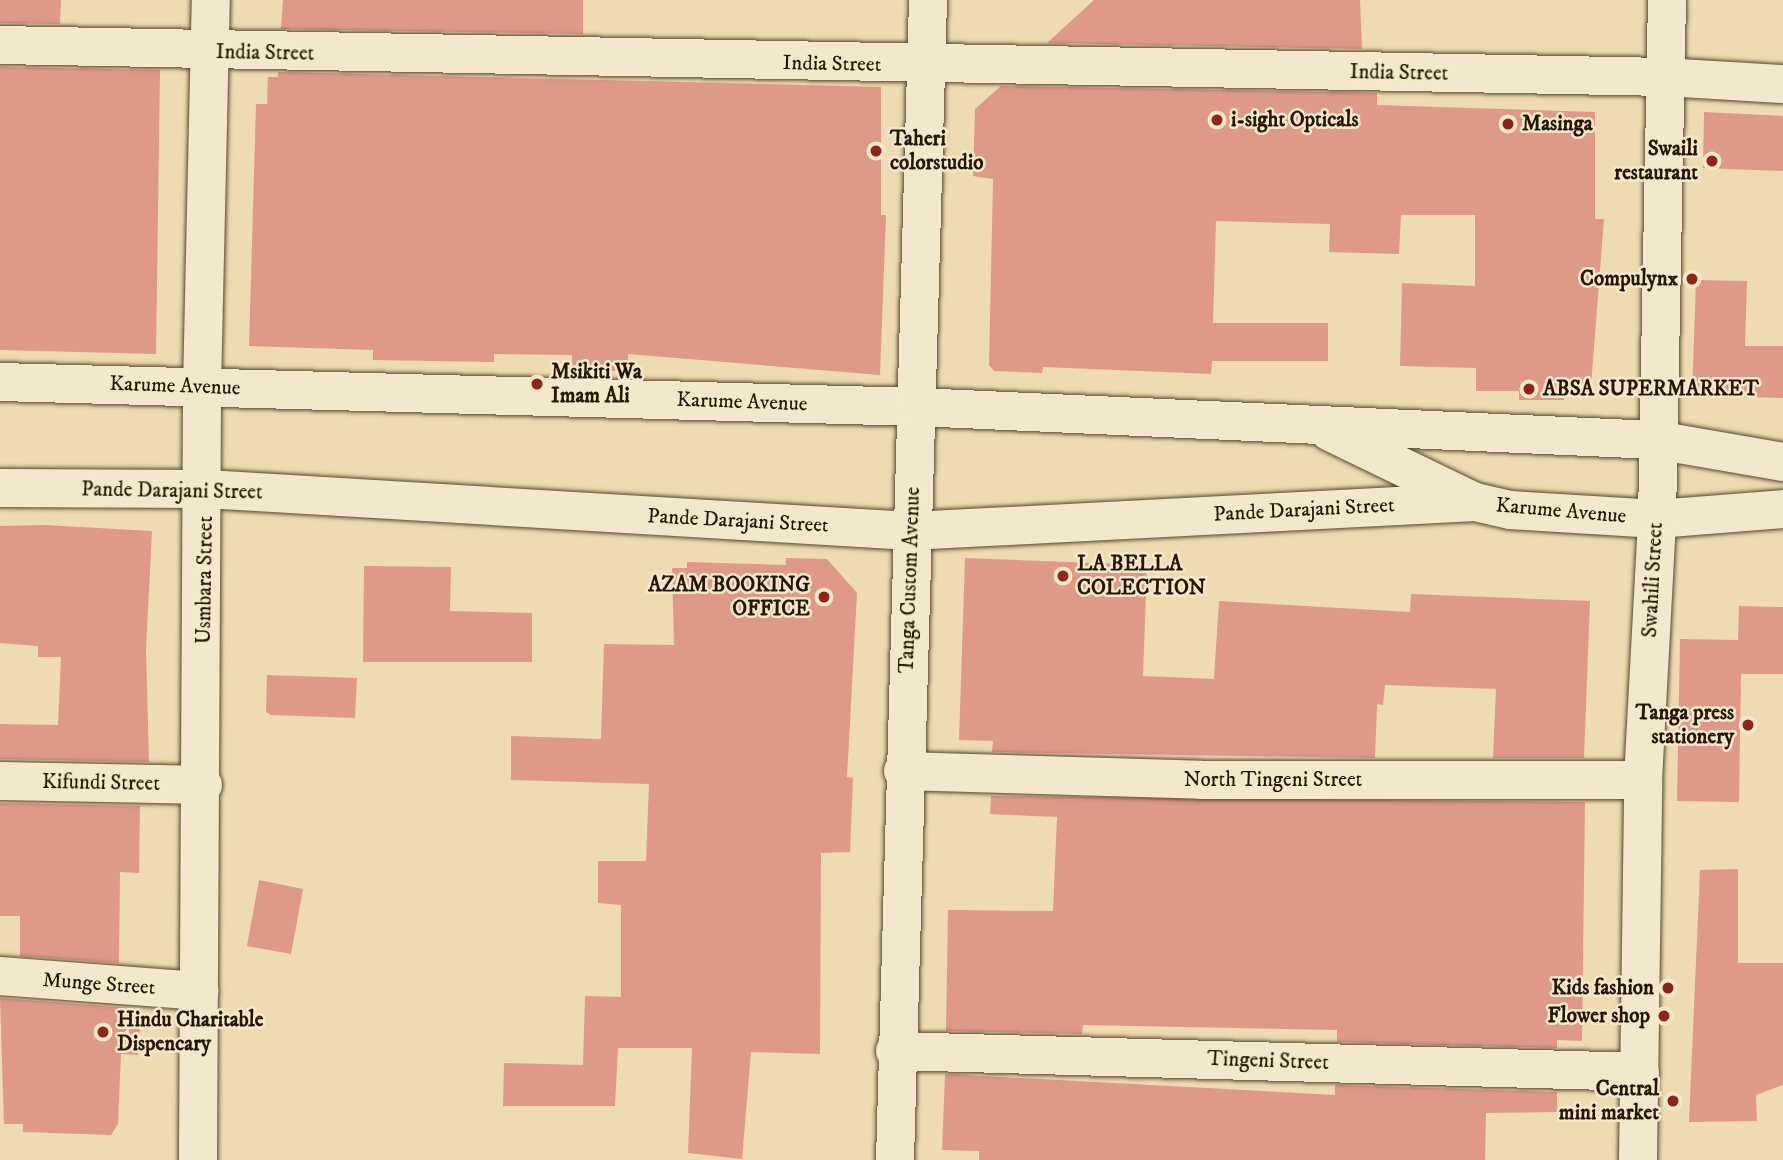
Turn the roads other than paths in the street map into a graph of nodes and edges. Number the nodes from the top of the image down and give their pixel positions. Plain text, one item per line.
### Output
1 (211, 0) edge
2 (928, 0) edge
3 (1667, 0) edge
4 (0, 45) edge
5 (209, 52) junction
6 (926, 66) junction
7 (1664, 77) junction
8 (1783, 84) edge
9 (0, 382) edge
10 (202, 387) junction
11 (917, 407) junction
12 (1315, 425) junction
13 (1656, 440) junction
14 (1783, 461) edge
15 (0, 488) edge
16 (206, 489) junction
17 (1475, 502) junction
18 (1783, 509) edge
19 (1657, 519) junction
20 (911, 531) junction
21 (903, 771) junction
22 (1643, 780) junction
23 (0, 781) edge
24 (203, 785) junction
25 (0, 976) edge
26 (199, 991) junction
27 (895, 1051) junction
28 (1640, 1072) junction
29 (198, 1160) edge
30 (895, 1160) edge
31 (1638, 1160) edge

1 - 5 street, Usmbara Street
2 - 6 street, Tanga Custom Avenue
3 - 7 street, Swahili Street
4 - 5 street, India Street
5 - 6 street, India Street
5 - 10 street, Usmbara Street
6 - 7 street, India Street
6 - 11 street, Tanga Custom Avenue
7 - 8 street, India Street
7 - 13 street, Swahili Street
9 - 10 street, Karume Avenue
10 - 11 street, Karume Avenue
10 - 16 street, Usmbara Street
11 - 12 street, Karume Avenue
11 - 20 street, Tanga Custom Avenue
12 - 13 street, Karume Avenue
12 - 17 street, Karume Avenue
13 - 14 street, Karume Avenue
13 - 19 street, Swahili Street
15 - 16 street, Pande Darajani Street
16 - 20 street, Pande Darajani Street
16 - 24 street, Usmbara Street
17 - 19 street, Karume Avenue
17 - 20 street, Pande Darajani Street
18 - 19 street, Karume Avenue
19 - 22 street, Swahili Street
20 - 21 street, Tanga Custom Avenue
21 - 22 street, North Tingeni Street
21 - 27 street, Tanga Custom Avenue
22 - 28 street, Swahili Street
23 - 24 street, Kifundi Street
24 - 26 street, Usmbara Street
25 - 26 street, Munge Street
26 - 29 street, Usmbara Street
27 - 28 street, Tingeni Street
27 - 30 street, Tanga Custom Avenue
28 - 31 street, Swahili Street

